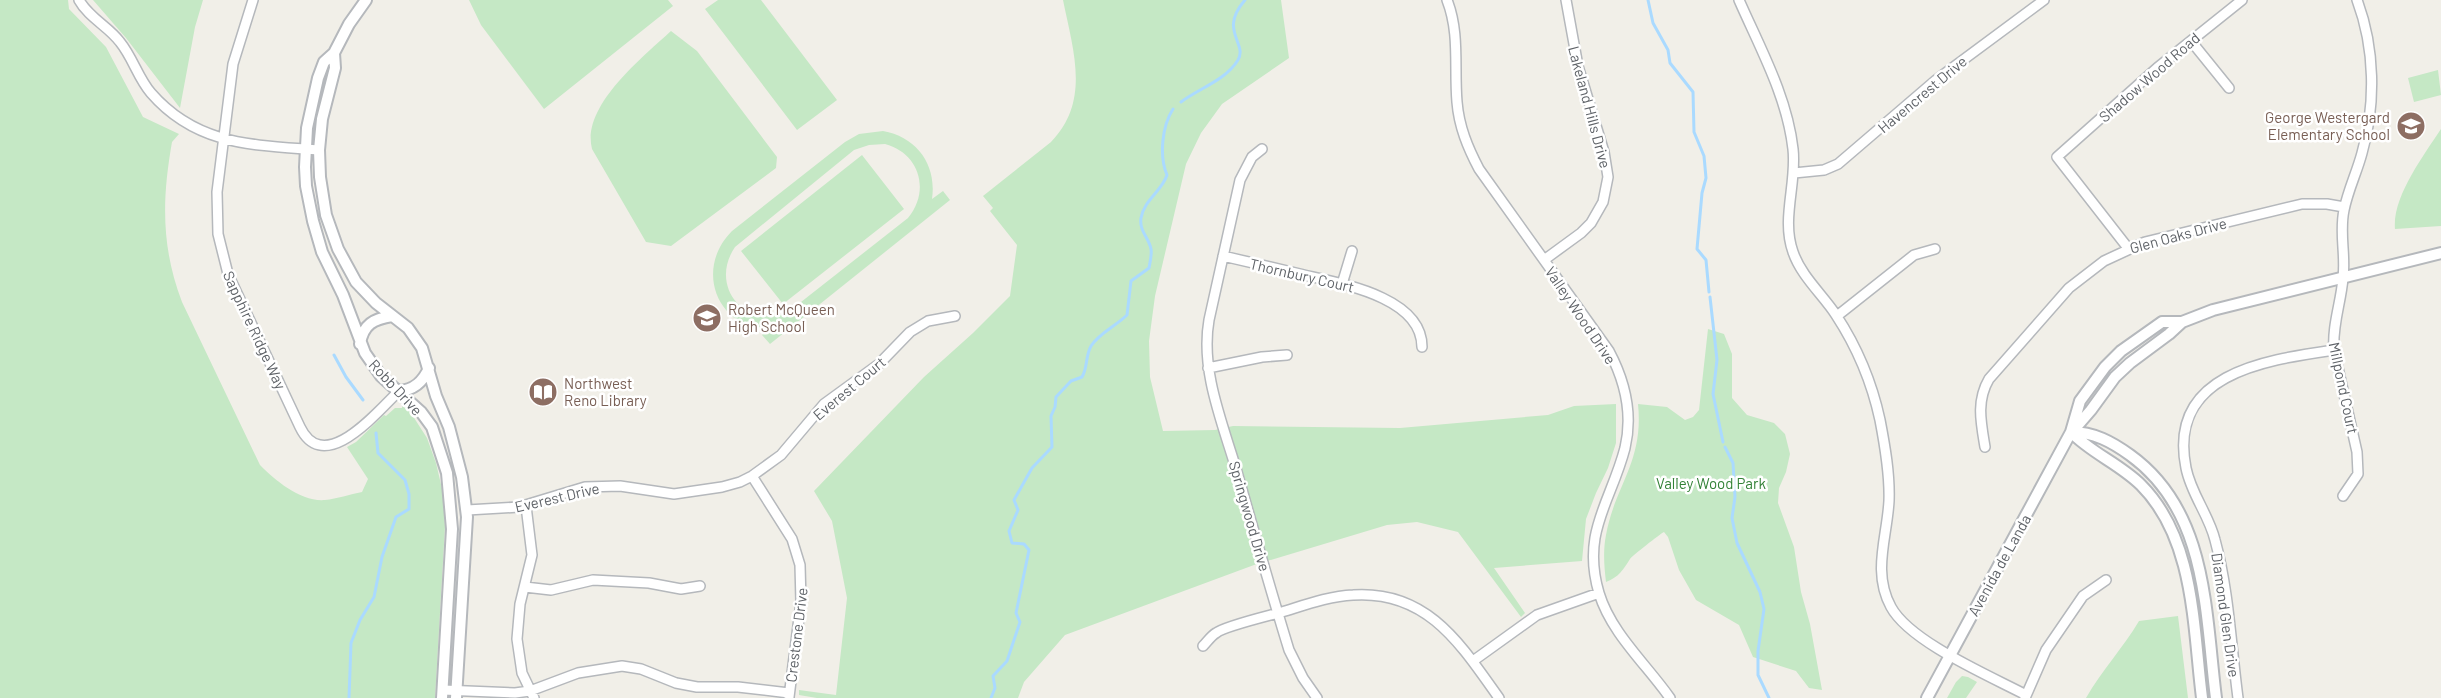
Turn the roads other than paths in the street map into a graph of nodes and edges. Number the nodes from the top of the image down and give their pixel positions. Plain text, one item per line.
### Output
1 (79, 0) edge
2 (253, 0) edge
3 (366, 0) edge
4 (1447, 0) edge
5 (1566, 0) edge
6 (1739, 0) edge
7 (2044, 0) edge
8 (2242, 0) edge
9 (2357, 0) edge
10 (2191, 41) junction
11 (334, 53) junction
12 (2229, 88) dead end
13 (223, 139) junction
14 (305, 149) junction
15 (1262, 149) dead end
16 (319, 150) junction
17 (1794, 173) junction
18 (2344, 207) junction
19 (2128, 248) junction
20 (1935, 249) dead end
21 (1352, 251) dead end
22 (2441, 253) edge
23 (1223, 256) junction
24 (1544, 260) junction
25 (2343, 277) junction
26 (1342, 284) junction
27 (392, 316) junction
28 (955, 316) dead end
29 (1837, 316) junction
30 (360, 344) junction
31 (1422, 347) dead end
32 (2334, 350) junction
33 (1287, 356) dead end
34 (429, 368) junction
35 (1208, 368) junction
36 (399, 391) junction
37 (2071, 432) junction
38 (1985, 447) dead end
39 (752, 476) junction
40 (2343, 496) dead end
41 (526, 506) junction
42 (467, 510) junction
43 (2106, 580) dead end
44 (700, 586) dead end
45 (525, 587) junction
46 (1599, 593) junction
47 (1278, 613) junction
48 (1203, 646) dead end
49 (1950, 654) junction
50 (1473, 661) junction
51 (442, 694) edge
52 (456, 694) edge
53 (532, 694) edge
54 (789, 696) edge
55 (2026, 697) edge
56 (1317, 698) edge
57 (1499, 698) edge
58 (1671, 698) edge
59 (1927, 698) edge
60 (2202, 698) edge
61 (2216, 698) edge
62 (2238, 698) edge

1 - 13 street
2 - 13 street, Sapphire Ridge Way
3 - 11 street, Robb Drive
4 - 24 street, Valley Wood Drive
5 - 24 street, Lakeland Hills Drive
6 - 17 street
7 - 17 street, Havencrest Drive
8 - 10 street, Shadow Wood Road
9 - 18 street, Millpond Court
10 - 12 street
10 - 19 street, Shadow Wood Road
11 - 14 street, Robb Drive
11 - 16 street, Robb Drive
13 - 14 street
13 - 36 street, Sapphire Ridge Way
14 - 16 street
14 - 30 street, Robb Drive
15 - 23 street
16 - 27 street, Robb Drive
17 - 29 street
18 - 19 street, Glen Oaks Drive
18 - 25 street, Millpond Court
19 - 38 street, Glen Oaks Drive
20 - 29 street
21 - 26 street
22 - 25 street, Avenida de Landa
23 - 26 street, Thornbury Court
23 - 35 street, Springwood Drive
24 - 46 street, Valley Wood Drive
25 - 32 street, Millpond Court
25 - 37 street, Avenida de Landa
26 - 31 street, Thornbury Court
27 - 30 street
27 - 34 street, Robb Drive
28 - 39 street, Everest Court
29 - 49 street
30 - 36 street, Robb Drive
32 - 40 street, Millpond Court
32 - 62 street, Diamond Glen Drive
33 - 35 street
34 - 36 street
34 - 42 street, Robb Drive
35 - 47 street, Springwood Drive
36 - 51 street, Robb Drive
37 - 49 street, Avenida de Landa
37 - 60 street
37 - 61 street
39 - 41 street, Everest Drive
39 - 54 street, Crestone Drive
41 - 42 street, Everest Drive
41 - 45 street
42 - 52 street, Robb Drive
43 - 55 street
44 - 45 street
45 - 53 street
46 - 50 street
46 - 58 street, Valley Wood Drive
47 - 48 street
47 - 50 street
47 - 56 street, Springwood Drive
49 - 55 street
49 - 59 street, Avenida de Landa
50 - 57 street
51 - 52 street
52 - 53 street
53 - 54 street

